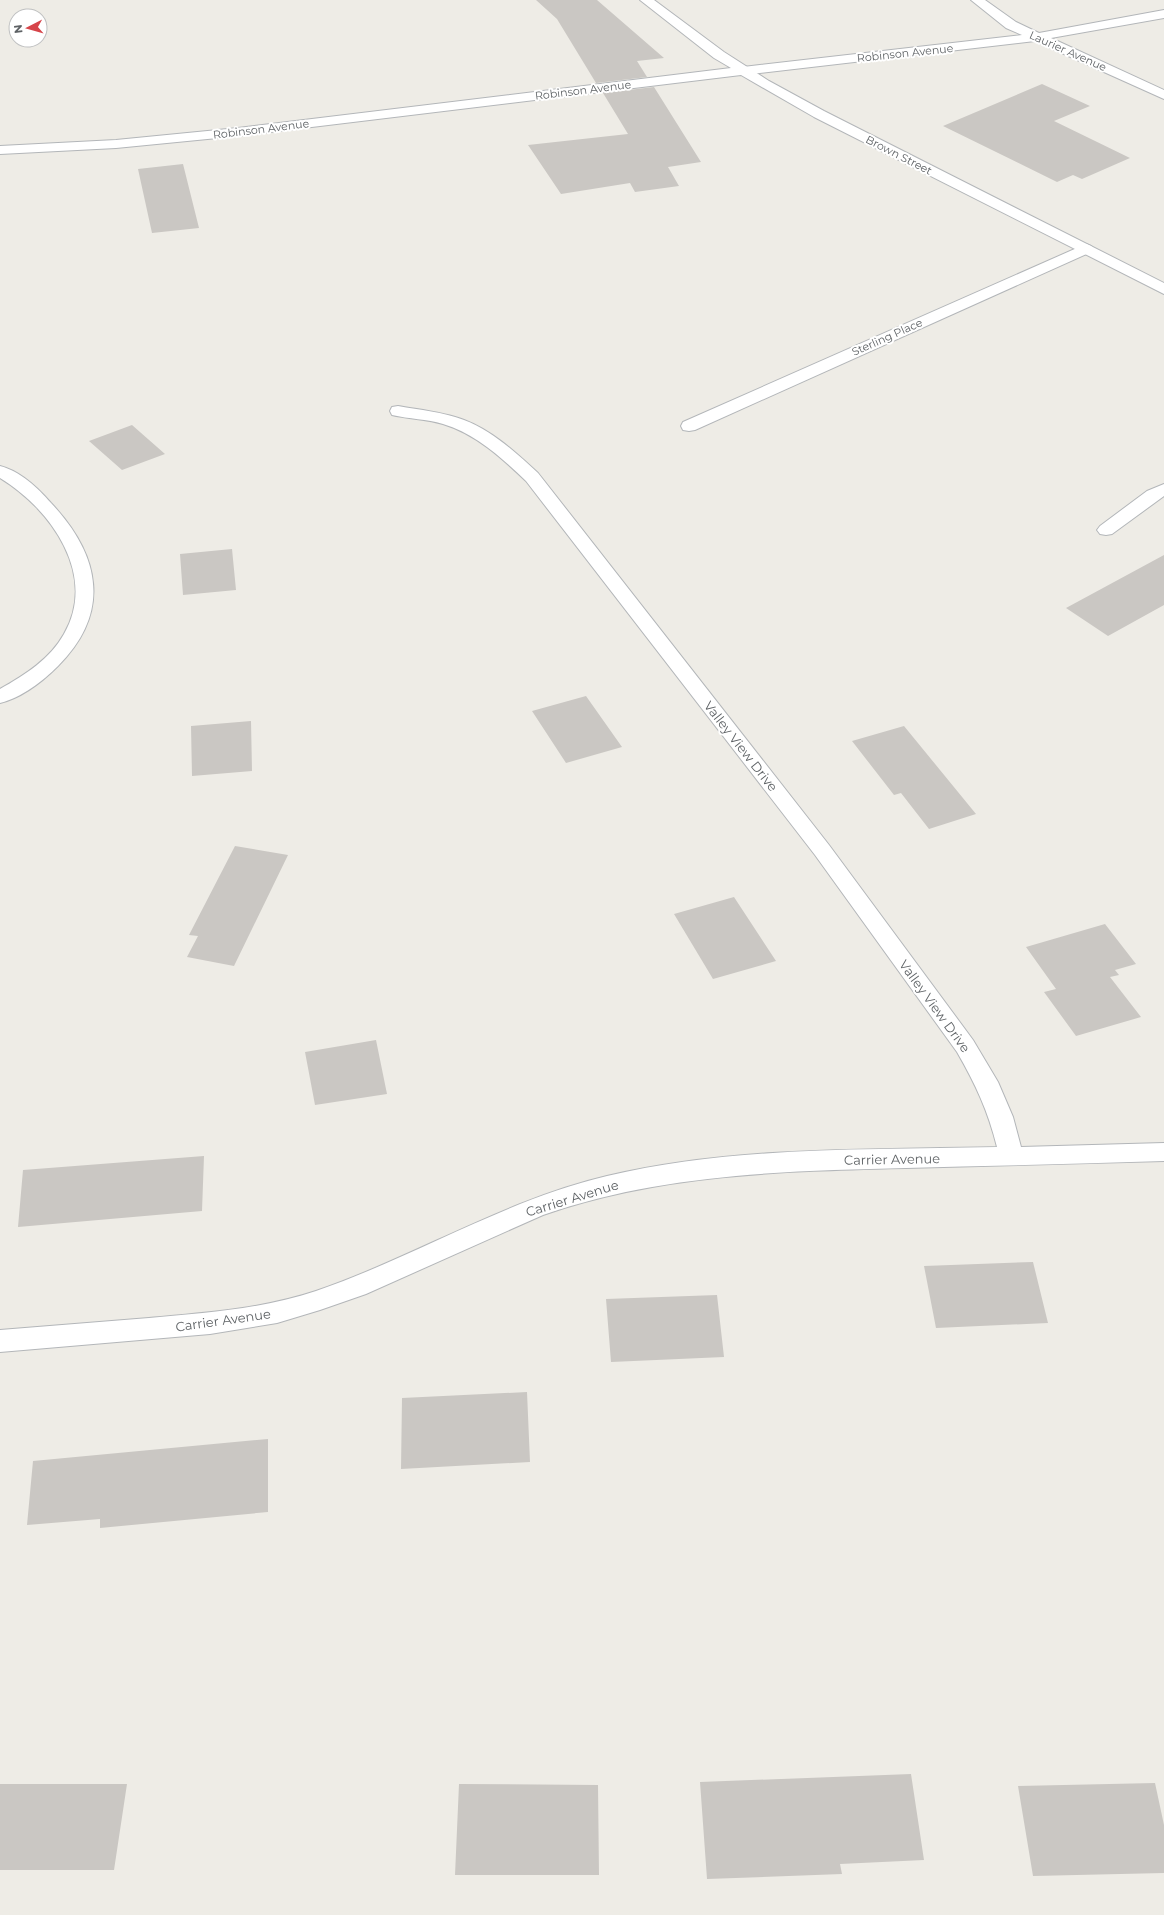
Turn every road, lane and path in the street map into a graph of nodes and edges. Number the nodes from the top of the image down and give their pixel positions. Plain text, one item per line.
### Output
1 (646, 0) edge
2 (977, 0) edge
3 (1164, 14) edge
4 (1037, 37) junction
5 (742, 71) junction
6 (1164, 95) edge
7 (0, 150) edge
8 (1086, 249) junction
9 (1164, 289) edge
10 (398, 411) dead end
11 (689, 426) dead end
12 (0, 472) edge
13 (1164, 489) edge
14 (1106, 530) dead end
15 (0, 697) edge
16 (1164, 1152) edge
17 (1011, 1156) junction
18 (0, 1341) edge

1 - 5 street, Brown Street
2 - 4 street, Laurier Avenue
3 - 4 street, Robinson Avenue
4 - 5 street, Robinson Avenue
4 - 6 street, Laurier Avenue
5 - 7 street, Robinson Avenue
5 - 8 street, Brown Street
8 - 9 street, Brown Street
8 - 11 street, Sterling Place
10 - 17 street, Valley View Drive
12 - 15 street
13 - 14 street
16 - 17 street, Carrier Avenue
17 - 18 street, Carrier Avenue

